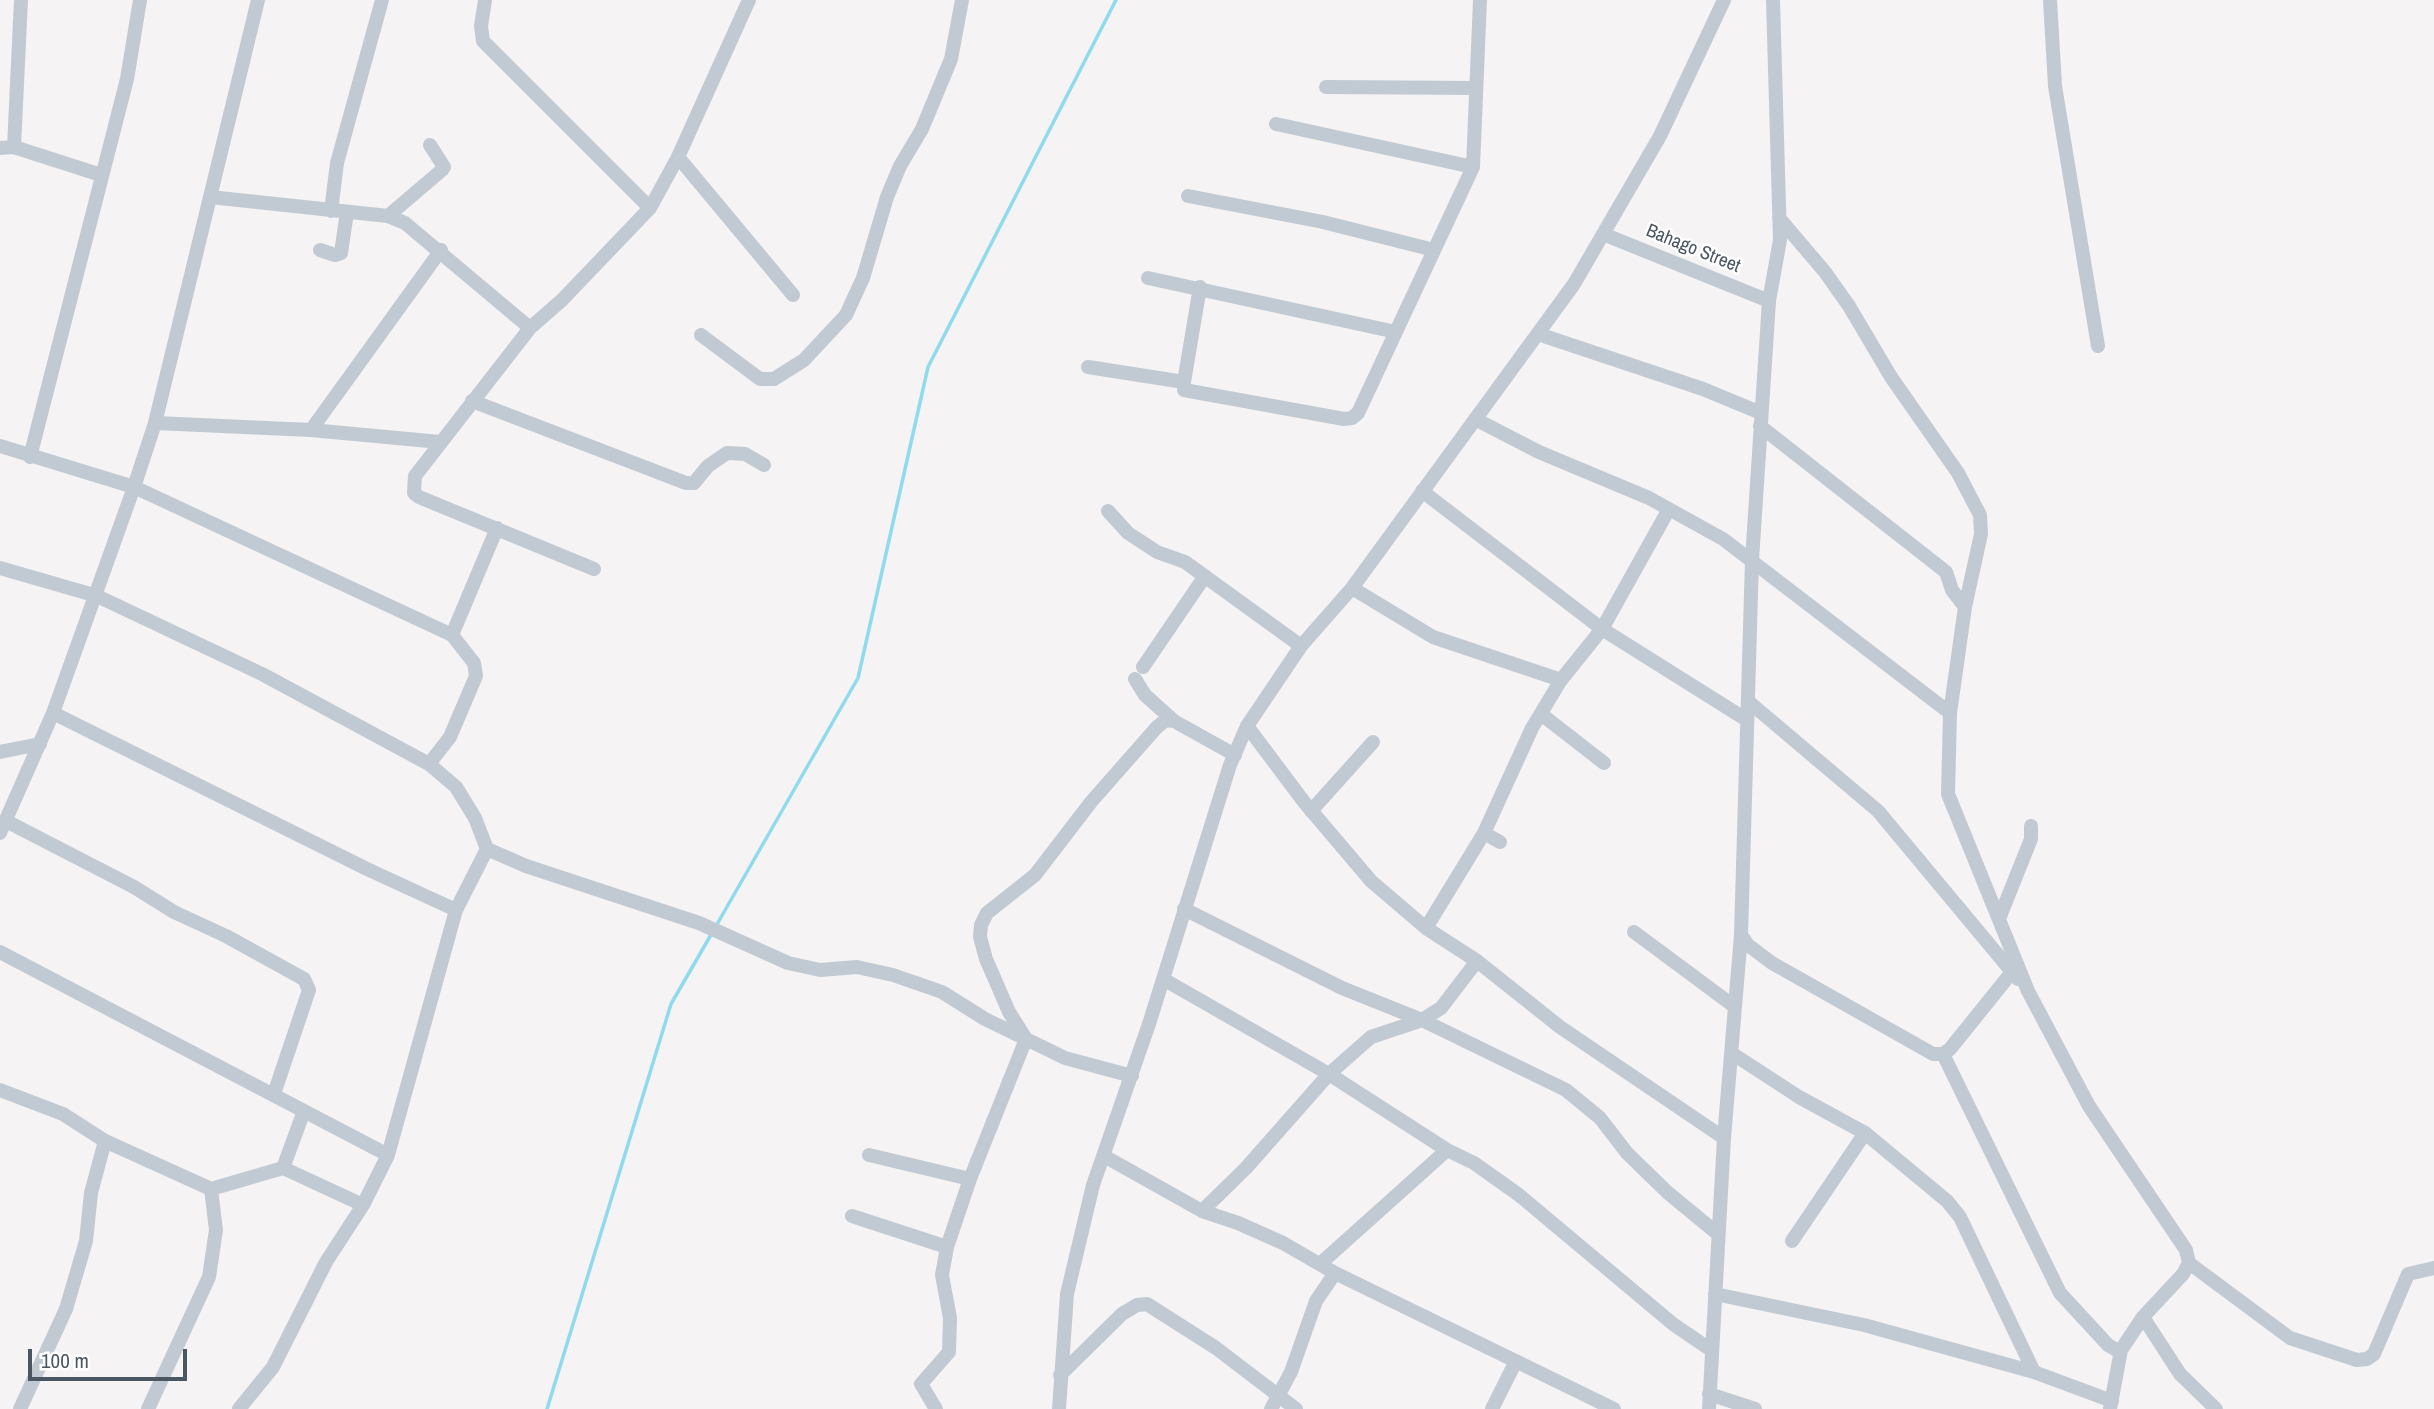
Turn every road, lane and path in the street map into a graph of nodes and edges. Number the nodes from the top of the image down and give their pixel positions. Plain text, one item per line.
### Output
1 (21, 0) edge
2 (140, 0) edge
3 (258, 0) edge
4 (382, 0) edge
5 (485, 0) edge
6 (750, 0) edge
7 (962, 0) edge
8 (1480, 0) edge
9 (1724, 0) edge
10 (1773, 0) edge
11 (2050, 0) edge
12 (1326, 87) dead end
13 (1476, 88) junction
14 (1276, 124) dead end
15 (430, 145) dead end
16 (7, 148) edge
17 (678, 157) junction
18 (1473, 167) junction
19 (101, 175) junction
20 (1188, 196) dead end
21 (210, 197) junction
22 (650, 208) junction
23 (331, 211) junction
24 (347, 212) junction
25 (388, 216) junction
26 (1778, 216) junction
27 (1603, 234) junction
28 (320, 250) dead end
29 (441, 250) junction
30 (1434, 250) junction
31 (1148, 278) dead end
32 (1200, 287) junction
33 (793, 295) dead end
34 (1769, 301) junction
35 (530, 328) junction
36 (1396, 331) junction
37 (1538, 334) junction
38 (702, 335) dead end
39 (2098, 345) dead end
40 (1088, 367) dead end
41 (1184, 390) dead end
42 (472, 401) junction
43 (1475, 419) junction
44 (1761, 420) junction
45 (155, 423) junction
46 (311, 430) junction
47 (440, 442) junction
48 (0, 446) edge
49 (30, 457) junction
50 (764, 465) dead end
51 (134, 487) junction
52 (1422, 491) junction
53 (1669, 509) junction
54 (1108, 511) dead end
55 (497, 528) junction
56 (1752, 560) junction
57 (0, 568) edge
58 (594, 569) dead end
59 (1205, 576) junction
60 (1352, 587) junction
61 (97, 596) junction
62 (1965, 607) junction
63 (1602, 629) junction
64 (453, 635) junction
65 (1301, 646) junction
66 (1560, 680) junction
67 (1749, 702) junction
68 (53, 713) junction
69 (1950, 713) junction
70 (1541, 714) junction
71 (1747, 720) junction
72 (1174, 721) junction
73 (1247, 726) junction
74 (1373, 743) dead end
75 (40, 744) junction
76 (0, 752) edge
77 (1235, 755) junction
78 (429, 764) junction
79 (1604, 764) dead end
80 (1311, 811) junction
81 (2031, 826) dead end
82 (3, 827) edge
83 (1484, 833) junction
84 (1500, 842) dead end
85 (487, 849) junction
86 (456, 909) junction
87 (1184, 909) junction
88 (1999, 919) junction
89 (1426, 928) junction
90 (1634, 932) dead end
91 (1741, 935) junction
92 (0, 951) edge
93 (1478, 961) junction
94 (2012, 972) junction
95 (1163, 979) junction
96 (2028, 991) junction
97 (1735, 1007) junction
98 (1422, 1020) junction
99 (1026, 1039) junction
100 (1733, 1054) junction
101 (1943, 1054) junction
102 (1329, 1074) junction
103 (1132, 1076) junction
104 (1, 1093) edge
105 (274, 1094) junction
106 (304, 1111) junction
107 (1865, 1133) junction
108 (1724, 1138) junction
109 (105, 1141) junction
110 (1447, 1150) junction
111 (388, 1155) junction
112 (869, 1155) dead end
113 (1104, 1156) junction
114 (283, 1168) junction
115 (970, 1179) junction
116 (211, 1189) junction
117 (363, 1205) junction
118 (1202, 1211) junction
119 (852, 1216) dead end
120 (1718, 1234) junction
121 (1792, 1241) dead end
122 (947, 1247) junction
123 (2189, 1263) junction
124 (1320, 1264) junction
125 (2434, 1268) edge
126 (1335, 1273) junction
127 (1715, 1294) junction
128 (2143, 1317) junction
129 (1711, 1350) junction
130 (2120, 1352) junction
131 (1516, 1361) junction
132 (2034, 1372) junction
133 (1060, 1375) junction
134 (1710, 1394) junction
135 (1275, 1404) edge
136 (2111, 1405) edge
137 (20, 1409) edge
138 (148, 1409) edge
139 (239, 1409) edge
140 (936, 1409) edge
141 (1059, 1409) edge
142 (1296, 1409) edge
143 (1492, 1409) edge
144 (1614, 1409) edge
145 (1710, 1409) edge
146 (1755, 1409) edge
147 (2216, 1409) edge

1 - 16 street
2 - 19 street
3 - 21 street
4 - 23 street
5 - 22 street
6 - 17 street
7 - 38 street
8 - 13 street
9 - 27 street
10 - 26 street
11 - 39 street
12 - 13 street
13 - 18 street
14 - 18 street
15 - 25 street
16 - 19 street
17 - 22 street
17 - 33 street
18 - 30 street
19 - 49 street
20 - 30 street
21 - 23 street
21 - 45 street
22 - 35 street
23 - 24 street
24 - 25 street
24 - 28 street
25 - 29 street
26 - 34 street
26 - 62 street
27 - 34 street, Bahago Street
27 - 37 street
29 - 35 street
29 - 46 street
30 - 36 street
31 - 32 street
32 - 36 street
32 - 40 street
34 - 44 street
35 - 42 street
36 - 41 street
37 - 43 street
37 - 44 street
42 - 47 street
42 - 50 street
43 - 52 street
43 - 53 street
44 - 56 street
44 - 62 street
45 - 46 street
45 - 51 street
46 - 47 street
47 - 55 street
48 - 49 street
49 - 51 street
51 - 61 street
51 - 64 street
52 - 60 street
52 - 63 street
53 - 56 street
53 - 63 street
54 - 59 street
55 - 58 street
55 - 64 street
56 - 67 street
56 - 69 street
57 - 61 street
59 - 65 street
59 - 72 street
60 - 65 street
60 - 66 street
61 - 68 street
61 - 78 street
62 - 69 street
63 - 66 street
63 - 71 street
64 - 78 street
65 - 73 street
66 - 70 street
67 - 71 street
67 - 94 street
68 - 75 street
68 - 86 street
69 - 88 street
70 - 79 street
70 - 83 street
71 - 91 street
72 - 77 street
72 - 99 street
73 - 77 street
73 - 80 street
74 - 80 street
75 - 76 street
75 - 82 street
77 - 87 street
78 - 85 street
80 - 89 street
81 - 88 street
82 - 105 street
83 - 84 street
83 - 89 street
85 - 86 street
85 - 99 street
86 - 111 street
87 - 95 street
87 - 98 street
88 - 96 street
89 - 93 street
90 - 97 street
91 - 97 street
91 - 101 street
92 - 105 street
93 - 98 street
93 - 108 street
94 - 96 street
94 - 101 street
95 - 102 street
95 - 103 street
96 - 123 street
97 - 100 street
98 - 102 street
98 - 120 street
99 - 103 street
99 - 115 street
100 - 107 street
100 - 108 street
101 - 130 street
102 - 110 street
102 - 118 street
103 - 113 street
104 - 109 street
105 - 106 street
106 - 111 street
106 - 114 street
107 - 121 street
107 - 132 street
108 - 120 street
109 - 116 street
109 - 137 street
110 - 124 street
110 - 129 street
111 - 117 street
112 - 115 street
113 - 118 street
113 - 133 street
114 - 116 street
114 - 117 street
115 - 122 street
116 - 138 street
117 - 139 street
118 - 124 street
119 - 122 street
120 - 127 street
122 - 140 street
123 - 125 street
123 - 128 street
124 - 126 street
126 - 131 street
126 - 135 street
127 - 129 street
127 - 132 street
128 - 130 street
128 - 147 street
129 - 134 street
130 - 136 street
131 - 143 street
131 - 144 street
132 - 136 street
133 - 135 street
133 - 141 street
134 - 145 street
134 - 146 street
135 - 142 street

